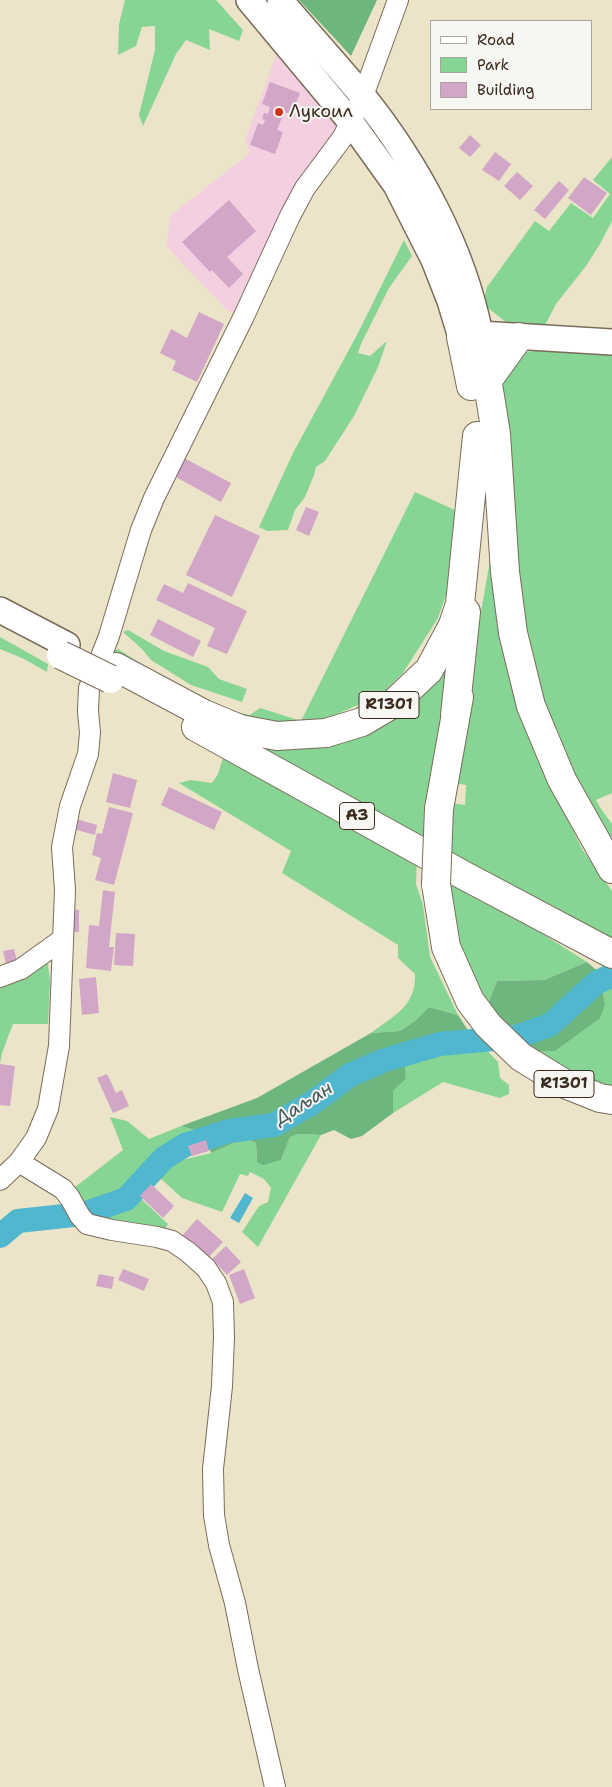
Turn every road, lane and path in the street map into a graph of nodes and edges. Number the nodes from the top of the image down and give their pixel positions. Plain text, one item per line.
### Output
1 (249, 0) edge
2 (280, 0) edge
3 (398, 0) edge
4 (363, 96) junction
5 (350, 121) junction
6 (474, 302) junction
7 (470, 335) junction
8 (518, 336) junction
9 (612, 342) edge
10 (488, 380) junction
11 (487, 435) junction
12 (0, 610) edge
13 (0, 626) edge
14 (64, 650) junction
15 (113, 673) junction
16 (612, 869) edge
17 (63, 939) junction
18 (609, 952) edge
19 (0, 977) edge
20 (612, 1100) edge
21 (19, 1162) junction
22 (0, 1180) edge
23 (275, 1787) edge

1 - 5 main road, R1301
2 - 4 main road, R1301
3 - 4 street
4 - 5 street
4 - 6 main road, R1301
5 - 7 main road, R1301
5 - 17 street
6 - 7 main road, R1301
6 - 8 main road
7 - 8 main road
7 - 10 highway, R1301
7 - 11 highway, R1301
8 - 9 main road
8 - 10 highway
10 - 11 highway, R1301
11 - 15 highway, R1301
11 - 16 highway, R1301
11 - 20 highway, R1301, bridge
12 - 14 main road, A3
13 - 14 main road, A3
14 - 15 highway, A3, bridge
15 - 18 highway, A3
15 - 18 highway, A3
17 - 19 street
17 - 21 street
21 - 22 street
21 - 23 street

